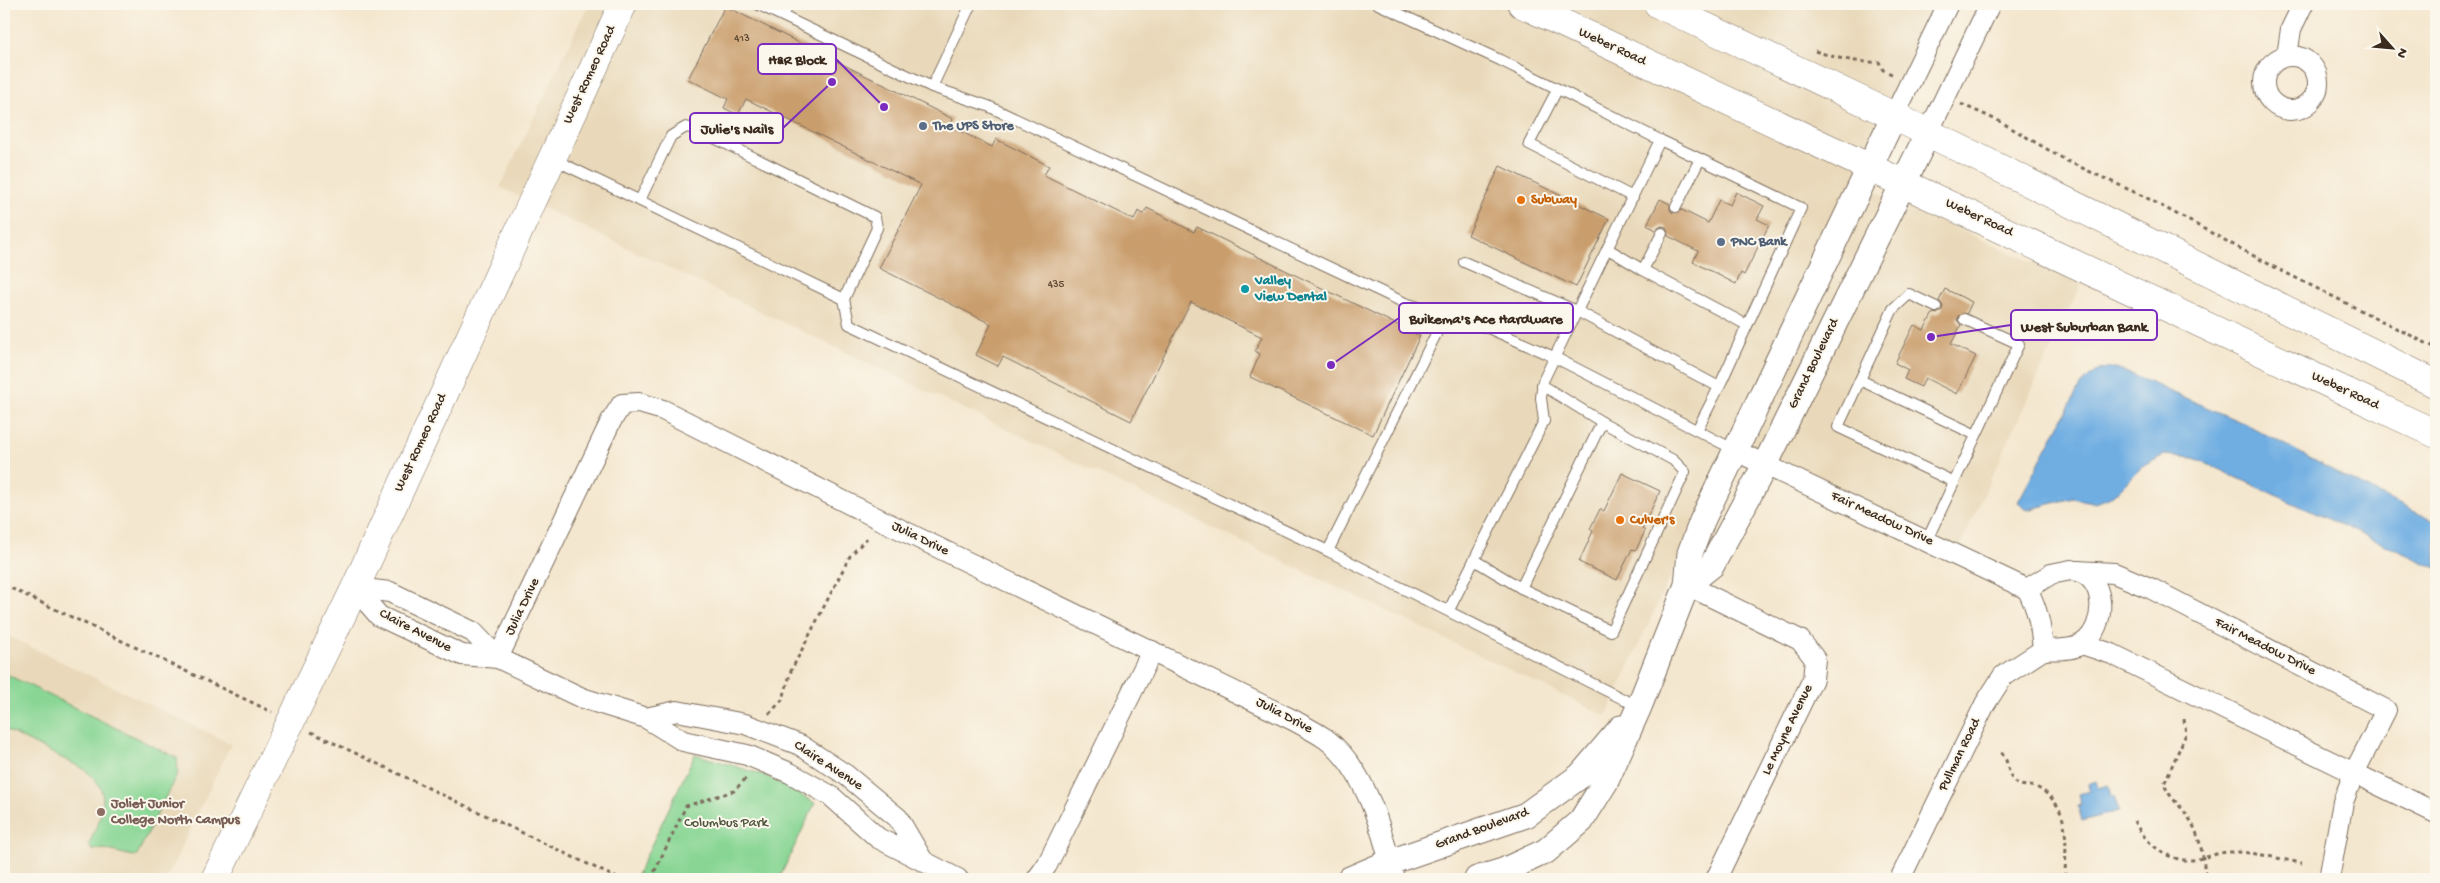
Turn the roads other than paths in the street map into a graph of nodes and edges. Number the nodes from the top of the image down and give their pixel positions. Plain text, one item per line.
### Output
1 (623, 4) edge
2 (757, 4) edge
3 (789, 4) edge
4 (971, 4) edge
5 (1378, 4) edge
6 (1522, 4) edge
7 (1658, 4) edge
8 (1948, 4) edge
9 (1990, 4) edge
10 (2303, 4) edge
11 (783, 16) junction
12 (2286, 56) dead end
13 (932, 87) junction
14 (1557, 90) junction
15 (1894, 116) junction
16 (1928, 133) junction
17 (1660, 140) junction
18 (552, 158) junction
19 (1700, 159) junction
20 (1870, 168) junction
21 (1904, 183) junction
22 (1633, 198) junction
23 (640, 200) junction
24 (1676, 207) dead end
25 (1662, 233) dead end
26 (1608, 249) junction
27 (1464, 262) dead end
28 (1644, 270) junction
29 (844, 299) junction
30 (1936, 307) dead end
31 (1577, 311) junction
32 (1445, 316) junction
33 (1964, 319) dead end
34 (1747, 325) junction
35 (1554, 357) junction
36 (1860, 380) junction
37 (2436, 384) edge
38 (1542, 385) junction
39 (1719, 387) junction
40 (1602, 422) junction
41 (1697, 430) junction
42 (2436, 434) edge
43 (1976, 435) junction
44 (1736, 450) junction
45 (1765, 465) junction
46 (1954, 482) junction
47 (1927, 540) junction
48 (1328, 551) junction
49 (1474, 560) junction
50 (2077, 571) junction
51 (1687, 585) junction
52 (355, 588) junction
53 (1522, 588) junction
54 (2027, 589) junction
55 (1449, 610) junction
56 (2082, 644) junction
57 (2043, 650) junction
58 (1152, 651) junction
59 (498, 658) junction
60 (1639, 707) junction
61 (646, 718) junction
62 (2354, 773) junction
63 (2436, 813) edge
64 (922, 859) junction
65 (1392, 870) edge
66 (215, 879) edge
67 (958, 879) edge
68 (1036, 879) edge
69 (1350, 879) edge
70 (1477, 879) edge
71 (1716, 879) edge
72 (1900, 879) edge
73 (2329, 879) edge

1 - 18 main road, West Romeo Road
2 - 11 lane
3 - 11 lane
4 - 13 lane
5 - 14 lane
6 - 20 main road, Weber Road
7 - 15 main road
8 - 15 street
9 - 16 street
10 - 12 street
11 - 13 lane
13 - 32 lane
14 - 17 lane
14 - 22 lane
15 - 16 main road
15 - 20 street, Grand Boulevard
16 - 21 street, Grand Boulevard
16 - 37 main road
17 - 19 lane
17 - 22 lane
18 - 23 lane
18 - 52 main road, West Romeo Road
19 - 24 lane
19 - 34 lane
20 - 21 main road, Weber Road
20 - 44 street, Grand Boulevard
21 - 42 main road, Weber Road
21 - 45 street, Grand Boulevard
22 - 26 lane
23 - 29 lane
23 - 29 lane
25 - 28 lane
26 - 28 lane
26 - 31 lane
27 - 31 lane
28 - 34 lane
29 - 48 lane
30 - 36 lane
31 - 35 lane
31 - 39 lane
32 - 35 lane
32 - 48 lane
33 - 43 lane
34 - 39 lane
35 - 38 lane
35 - 41 lane
36 - 43 lane
36 - 46 lane
38 - 40 lane
38 - 49 lane
39 - 41 lane
40 - 53 lane
40 - 53 lane
41 - 44 lane
43 - 46 lane
44 - 45 street, Fair Meadow Drive
44 - 51 street, Grand Boulevard
45 - 47 street, Fair Meadow Drive
45 - 51 street, Grand Boulevard
46 - 47 lane
47 - 54 street, Fair Meadow Drive
48 - 55 lane
49 - 53 lane
49 - 55 lane
50 - 54 street, Fair Meadow Drive
50 - 56 street
50 - 62 street, Fair Meadow Drive
51 - 60 street, Grand Boulevard
51 - 71 street, Le Moyne Avenue
52 - 59 street, Claire Avenue
52 - 66 main road, West Romeo Road
54 - 57 street
55 - 60 lane
56 - 57 street
56 - 62 street
57 - 72 street, Pullman Road
58 - 59 street, Julia Drive
58 - 65 street, Julia Drive
58 - 68 street
59 - 61 street, Claire Avenue
60 - 65 street, Grand Boulevard
60 - 70 street, Grand Boulevard
61 - 64 street, Claire Avenue
61 - 64 street, Claire Avenue
62 - 63 street
62 - 73 street
64 - 67 street, Claire Avenue
65 - 69 street, Grand Boulevard

